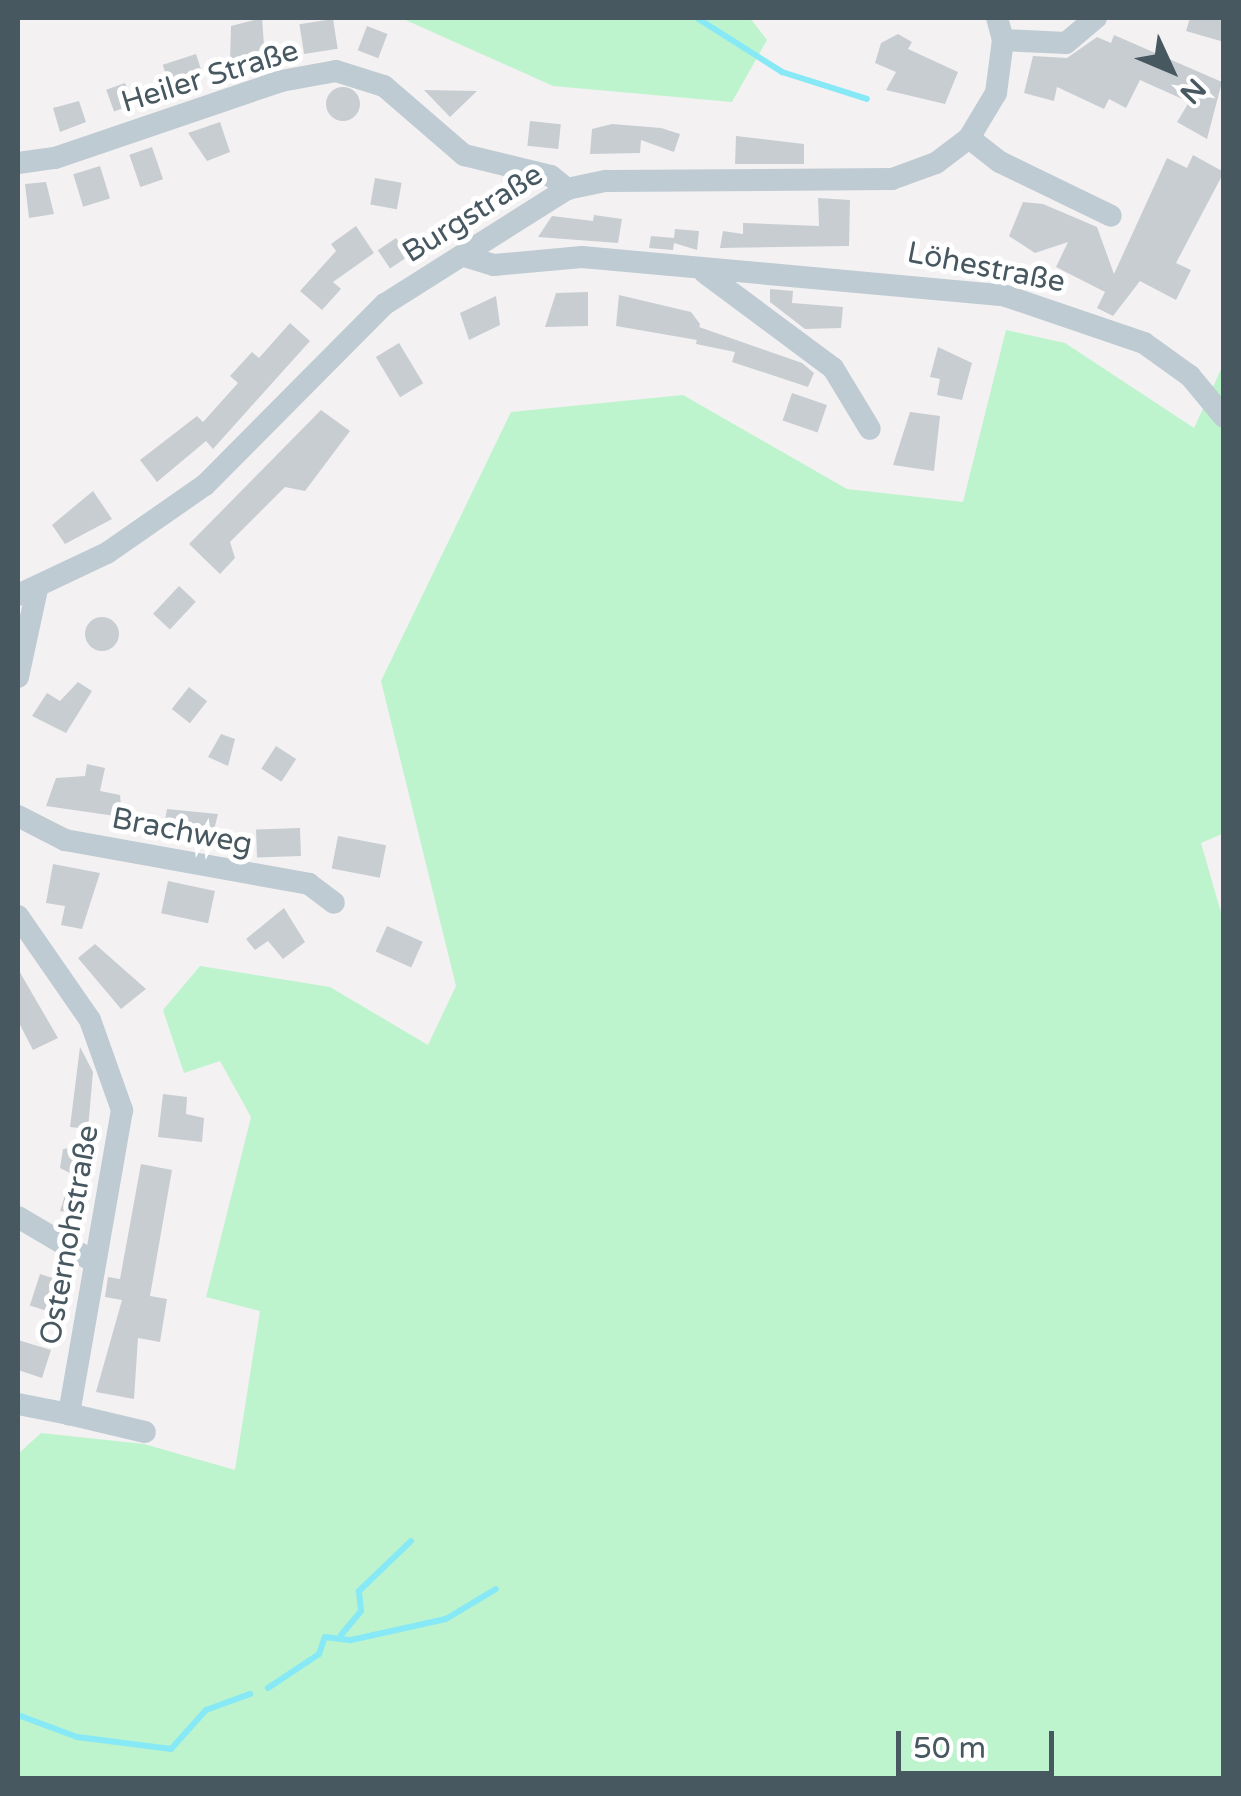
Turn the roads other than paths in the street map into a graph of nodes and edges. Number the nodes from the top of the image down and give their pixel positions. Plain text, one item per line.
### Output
1 (1096, 18) edge
2 (1000, 29) edge
3 (969, 138) junction
4 (18, 163) edge
5 (567, 190) junction
6 (1111, 216) dead end
7 (464, 256) junction
8 (702, 270) junction
9 (1224, 417) edge
10 (870, 429) dead end
11 (27, 592) edge
12 (18, 677) edge
13 (18, 816) edge
14 (334, 904) dead end
15 (18, 916) edge
16 (18, 1217) edge
17 (94, 1262) junction
18 (18, 1404) edge
19 (69, 1414) junction
20 (145, 1432) dead end

1 - 2 street
2 - 3 street, Burgstraße
3 - 5 street, Burgstraße
3 - 6 street
4 - 5 street, Heiler Straße
5 - 7 street, Burgstraße
7 - 8 street, Löhestraße
7 - 11 street, Burgstraße
8 - 9 street, Löhestraße
8 - 10 street
11 - 12 street, Burgstraße
13 - 14 street, Brachweg
15 - 17 street, Osternohstraße
16 - 17 street
17 - 19 street, Osternohstraße
18 - 19 street
19 - 20 street

